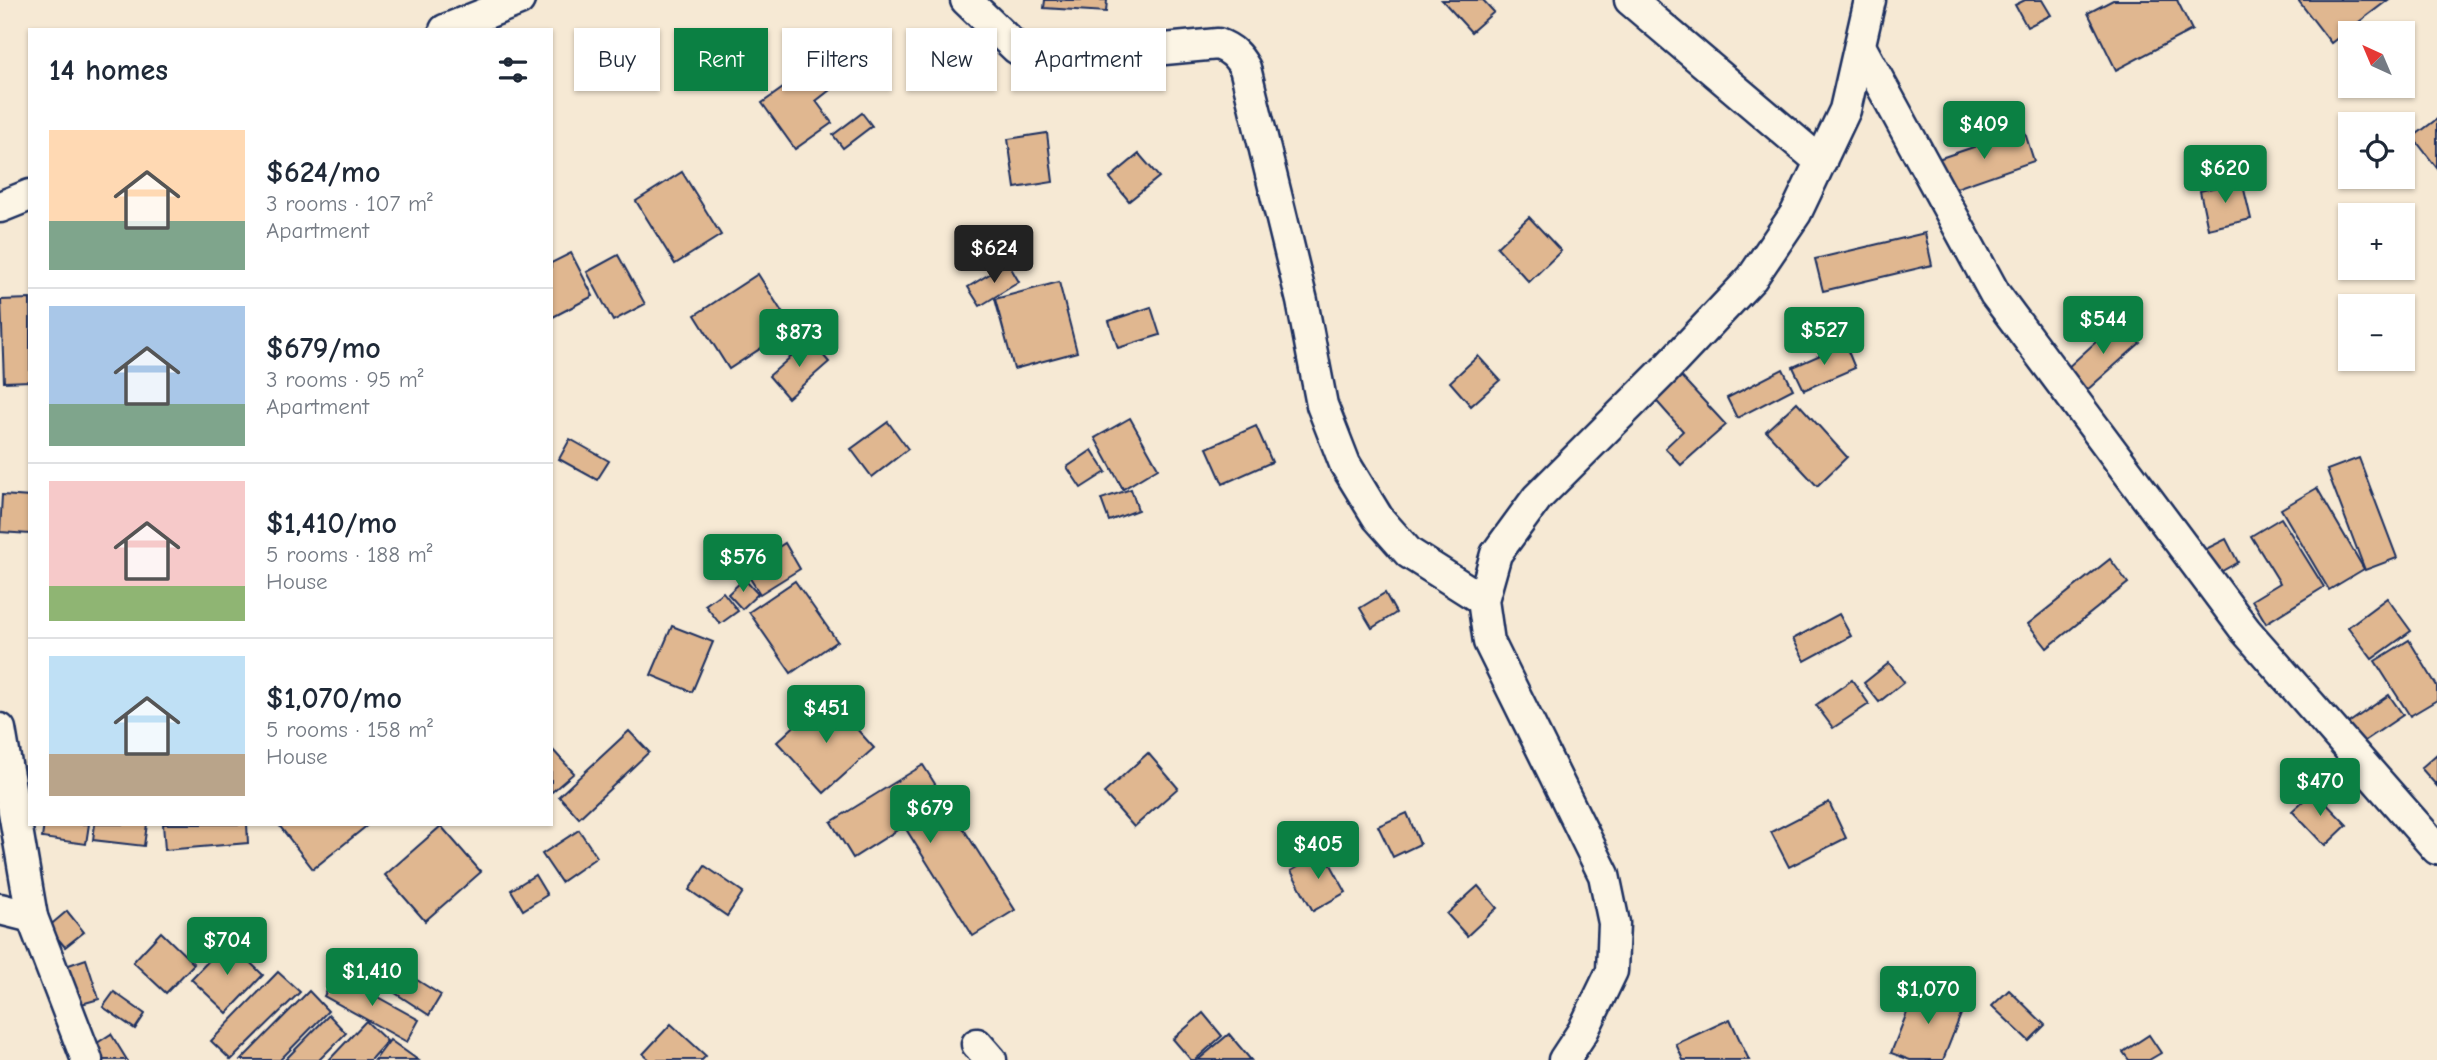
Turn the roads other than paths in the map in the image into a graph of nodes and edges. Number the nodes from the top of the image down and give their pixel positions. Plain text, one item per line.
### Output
1 (519, 0) edge
2 (966, 0) edge
3 (1630, 0) edge
4 (1870, 0) edge
5 (449, 28) edge
6 (1860, 47) junction
7 (1821, 162) junction
8 (28, 196) edge
9 (0, 207) edge
10 (1483, 600) junction
11 (0, 729) edge
12 (2437, 849) edge
13 (0, 909) edge
14 (32, 917) junction
15 (87, 1060) edge
16 (1564, 1060) edge

1 - 5 street
2 - 10 street
3 - 7 street
4 - 6 street
6 - 7 street
6 - 12 street
7 - 10 street
8 - 9 street
10 - 16 street
11 - 14 street
13 - 14 street
14 - 15 street

